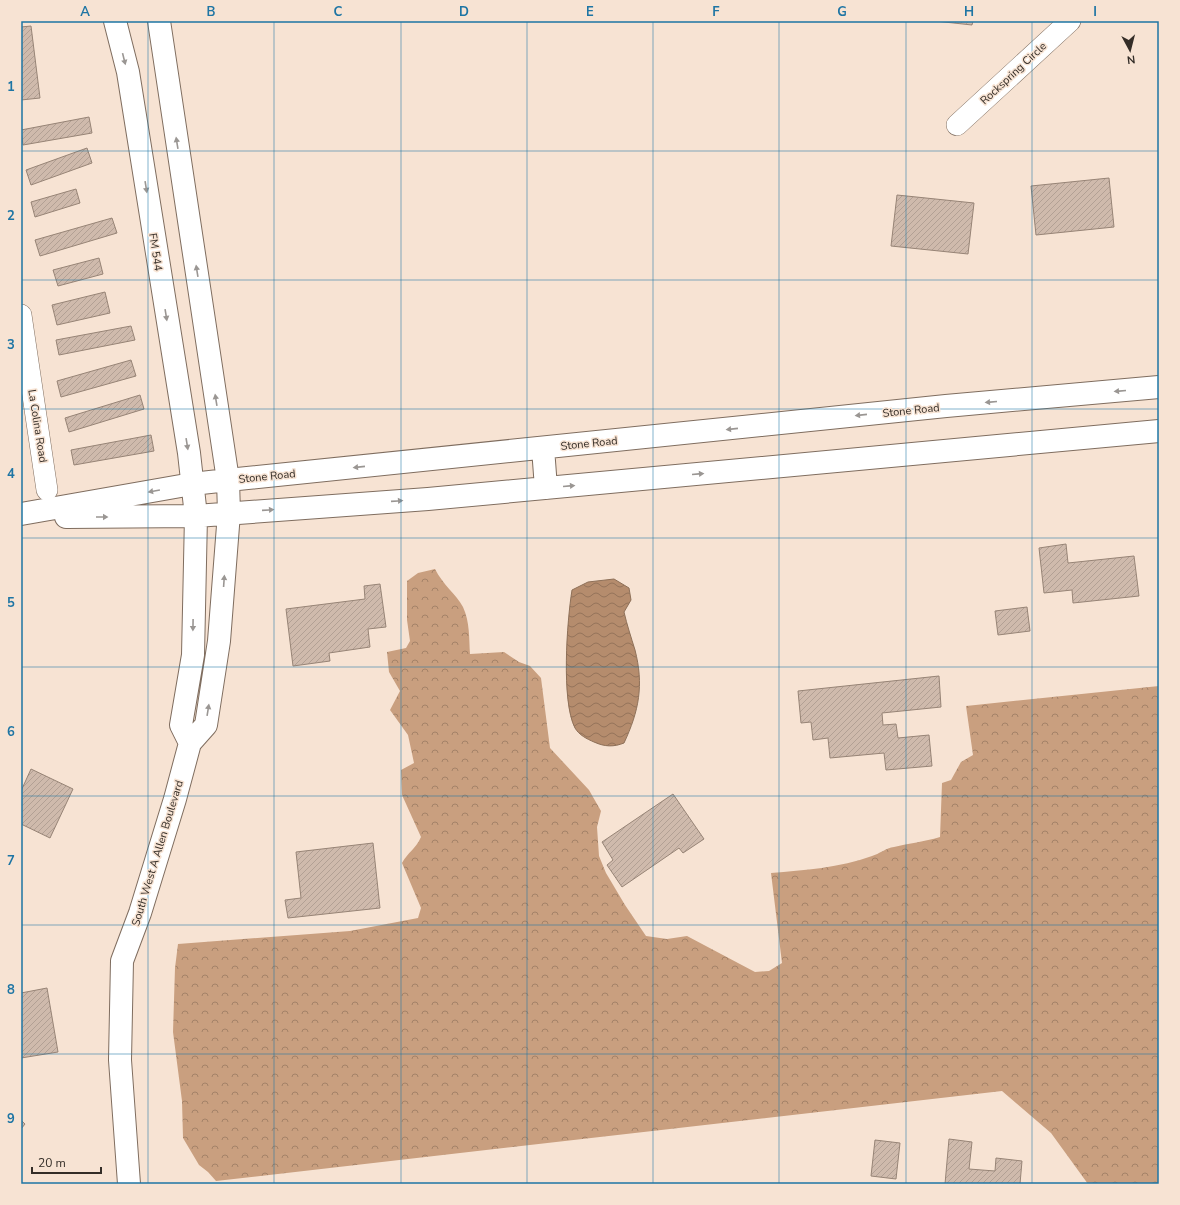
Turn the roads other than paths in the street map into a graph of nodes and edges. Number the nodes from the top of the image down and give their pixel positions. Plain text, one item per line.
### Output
1 (115, 21) edge
2 (159, 21) edge
3 (1070, 21) edge
4 (957, 125) dead end
5 (21, 315) edge
6 (1159, 387) edge
7 (1159, 431) edge
8 (542, 448) junction
9 (228, 480) junction
10 (192, 484) junction
11 (546, 488) junction
12 (47, 490) dead end
13 (229, 512) junction
14 (21, 514) edge
15 (196, 516) junction
16 (21, 517) edge
17 (190, 743) junction
18 (129, 1184) edge

1 -> 10 main road, FM 544
9 -> 2 main road
3 - 4 street, Rockspring Circle
5 - 12 street, La Colina Road
6 -> 8 main road, Stone Road
11 -> 7 main road
8 -> 9 main road, Stone Road
8 - 11 main road
9 - 10 main road, Stone Road
9 - 13 main road, South West A Allen Boulevard
10 -> 14 main road, Stone Road
10 - 15 main road, FM 544
13 -> 11 main road
13 - 15 main road
17 -> 13 main road, South West A Allen Boulevard
16 -> 15 main road
15 -> 17 main road
17 - 18 main road, South West A Allen Boulevard

